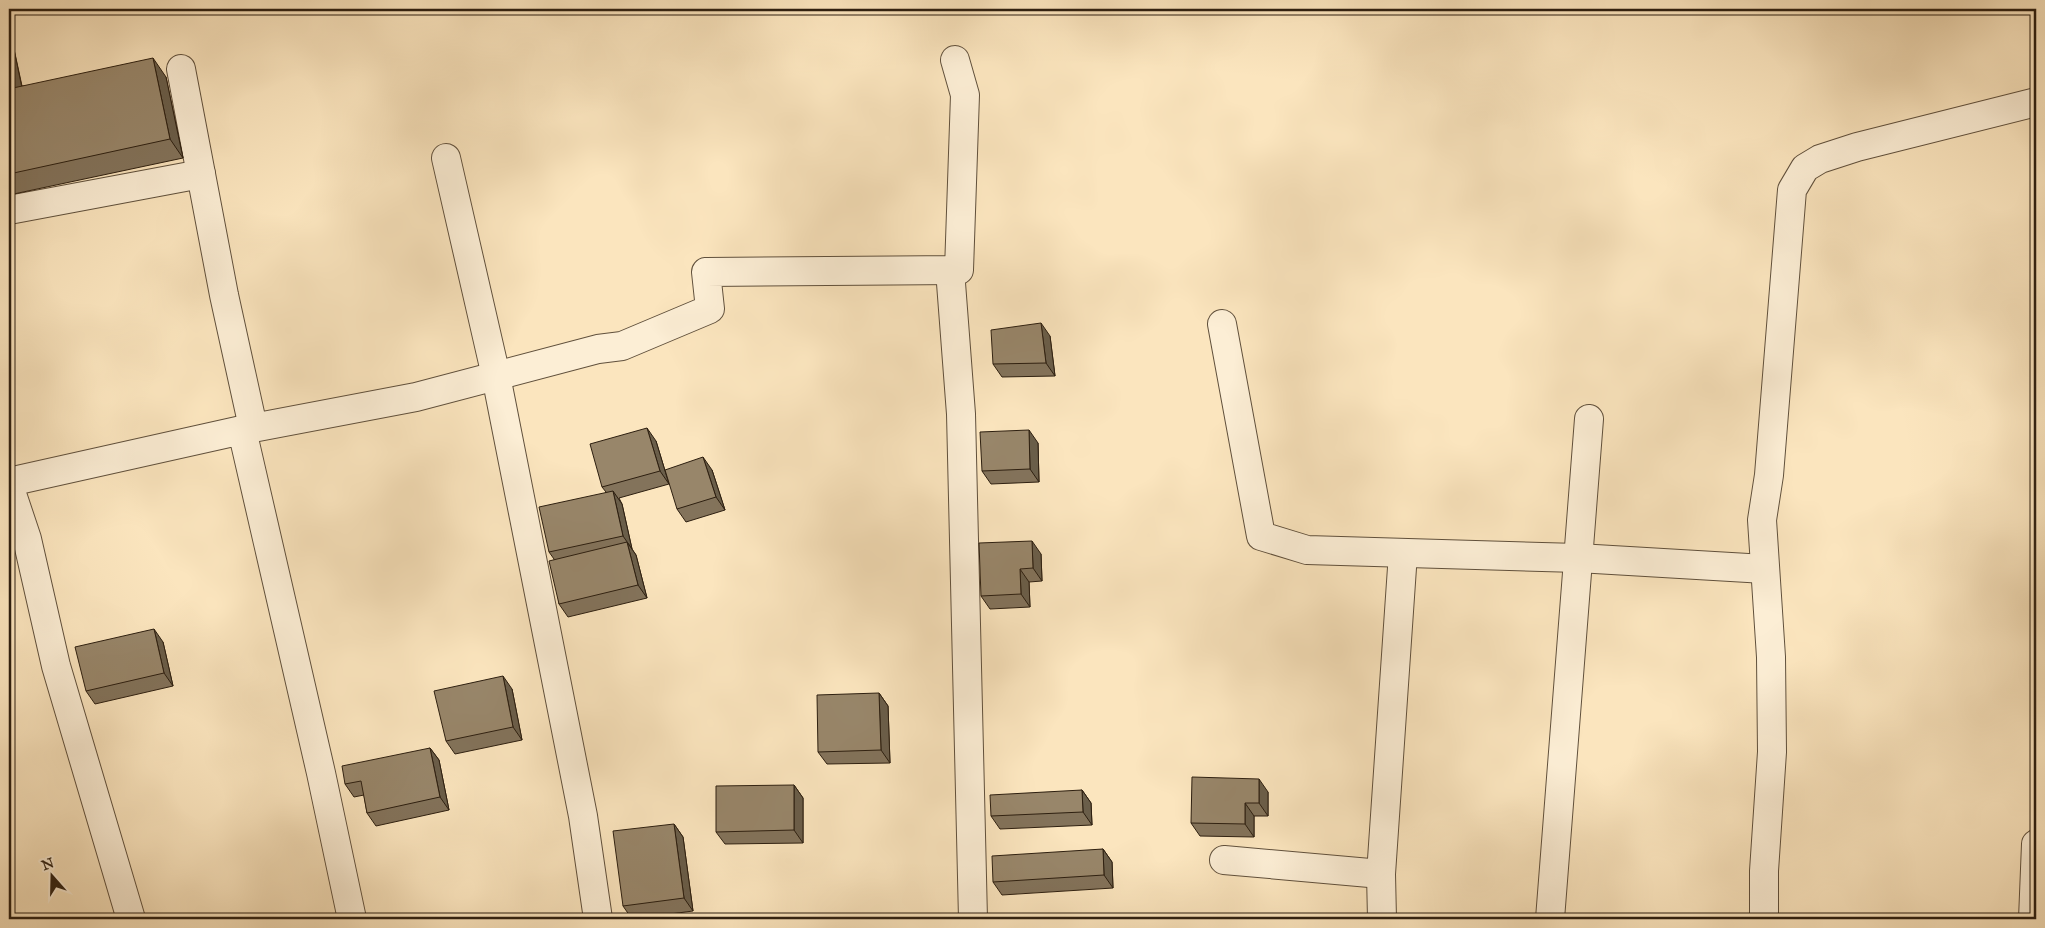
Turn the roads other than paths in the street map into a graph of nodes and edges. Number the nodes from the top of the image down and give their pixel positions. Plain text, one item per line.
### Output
1 (955, 60) dead end
2 (181, 69) dead end
3 (2036, 102) edge
4 (446, 158) dead end
5 (201, 174) junction
6 (9, 210) edge
7 (950, 270) junction
8 (1222, 324) dead end
9 (496, 376) junction
10 (1589, 420) dead end
11 (248, 428) junction
12 (9, 483) edge
13 (1403, 553) junction
14 (1578, 558) junction
15 (1765, 569) junction
16 (2036, 844) edge
17 (1224, 860) dead end
18 (1381, 874) junction
19 (131, 919) edge
20 (352, 919) edge
21 (598, 919) edge
22 (973, 919) edge
23 (1382, 919) edge
24 (1550, 919) edge
25 (1764, 919) edge
26 (2034, 919) edge

1 - 7 street
2 - 5 street
3 - 15 street
4 - 9 street
5 - 6 street
5 - 11 street
7 - 9 street
7 - 22 street
8 - 13 street
9 - 11 street
9 - 21 street
10 - 14 street
11 - 12 street
11 - 20 street
12 - 19 street
13 - 14 street
13 - 18 street
14 - 15 street
14 - 24 street
15 - 25 street
16 - 26 street
17 - 18 street
18 - 23 street

